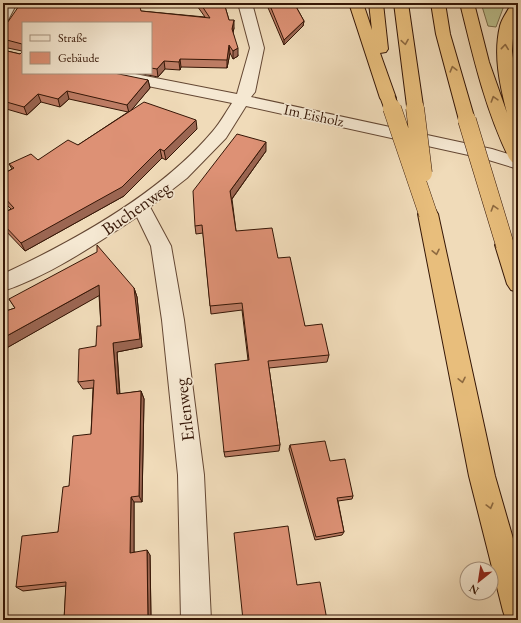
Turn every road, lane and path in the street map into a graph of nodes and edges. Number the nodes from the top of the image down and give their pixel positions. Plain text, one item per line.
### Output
1 (10, 3) edge
2 (245, 3) edge
3 (356, 3) edge
4 (376, 3) edge
5 (401, 3) edge
6 (438, 3) edge
7 (467, 3) edge
8 (518, 4) edge
9 (3, 17) edge
10 (113, 74) edge
11 (388, 98) junction
12 (244, 100) junction
13 (512, 131) edge
14 (518, 158) edge
15 (518, 163) edge
16 (141, 207) junction
17 (428, 214) junction
18 (3, 283) edge
19 (518, 284) edge
20 (518, 612) edge
21 (196, 620) edge

1 - 9 street
2 - 12 street, Buchenweg
3 - 11 highway
4 - 11 highway
5 -> 17 highway, bridge
19 -> 6 highway, bridge
13 -> 7 highway
13 -> 8 highway
10 - 12 street, Im Eisholz
11 - 17 highway, bridge
12 - 15 street, Im Eisholz
12 - 16 street, Buchenweg
13 - 14 highway
16 - 18 street, Buchenweg
16 - 21 street, Erlenweg
17 -> 20 highway

